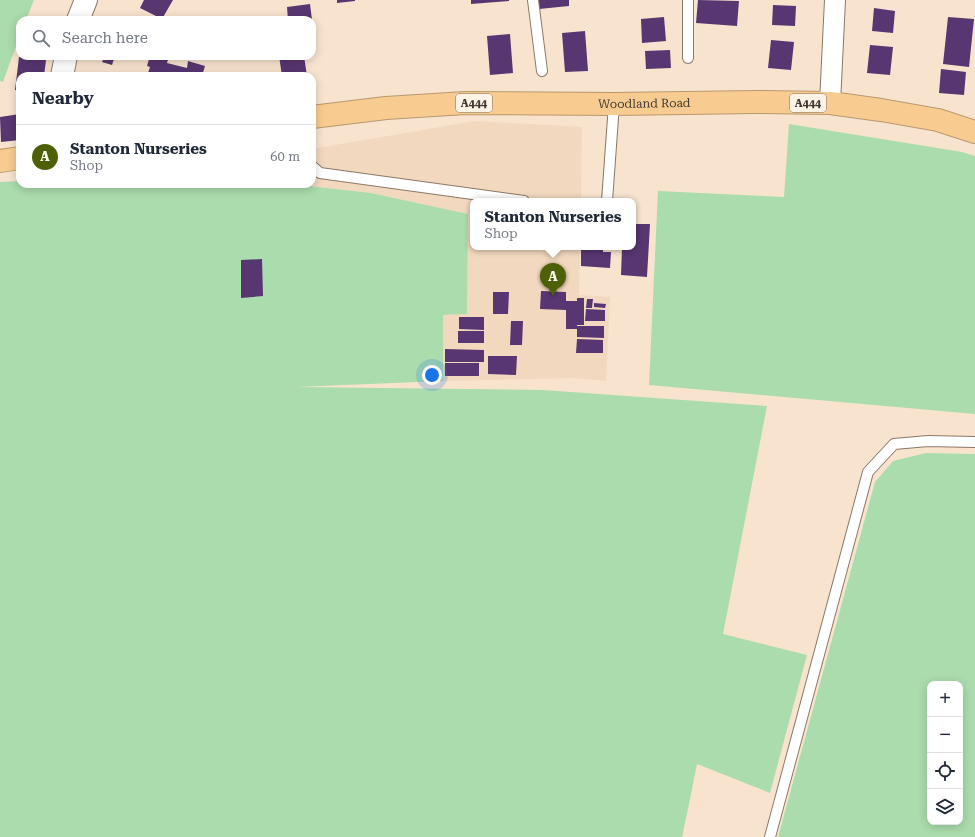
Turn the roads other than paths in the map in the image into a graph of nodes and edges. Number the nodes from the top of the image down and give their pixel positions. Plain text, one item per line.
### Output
1 (86, 0) edge
2 (533, 0) edge
3 (688, 0) edge
4 (835, 0) edge
5 (80, 16) edge
6 (688, 58) dead end
7 (65, 60) edge
8 (542, 71) dead end
9 (63, 72) edge
10 (614, 104) junction
11 (830, 104) junction
12 (316, 116) edge
13 (975, 132) edge
14 (16, 159) edge
15 (0, 161) edge
16 (316, 170) edge
17 (502, 198) edge
18 (607, 198) edge
19 (975, 442) edge
20 (770, 837) edge

1 - 5 main road
2 - 8 lane
3 - 6 lane
4 - 11 street
7 - 9 main road
10 - 11 highway, Woodland Road / A444
10 - 12 highway, Woodland Road / A444
10 - 18 lane
11 - 13 highway, Woodland Road / A444
14 - 15 highway
16 - 17 lane
19 - 20 lane

